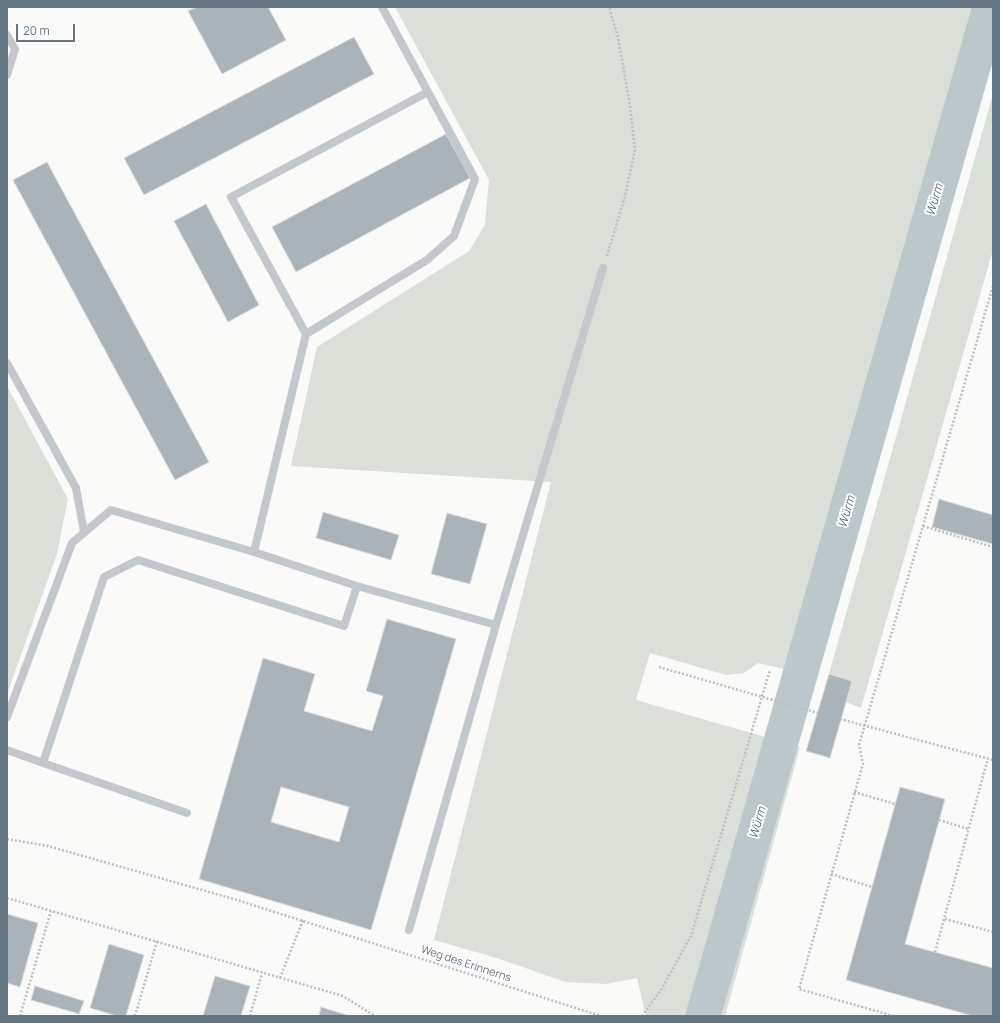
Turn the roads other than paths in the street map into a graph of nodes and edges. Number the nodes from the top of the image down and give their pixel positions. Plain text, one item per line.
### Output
1 (382, 7) edge
2 (7, 35) edge
3 (7, 75) edge
4 (428, 92) junction
5 (603, 268) road end
6 (306, 334) junction
7 (7, 363) edge
8 (84, 532) junction
9 (254, 552) junction
10 (357, 586) junction
11 (496, 625) junction
12 (7, 718) edge
13 (7, 750) edge
14 (43, 763) junction
15 (187, 813) dead end
16 (409, 930) dead end

1 - 4 lane
2 - 3 lane
4 - 6 lane
4 - 6 lane
5 - 11 lane
6 - 9 lane
7 - 8 lane
8 - 9 lane
8 - 12 lane
9 - 10 lane
10 - 11 lane
10 - 14 lane
11 - 16 lane
13 - 14 lane
14 - 15 lane

